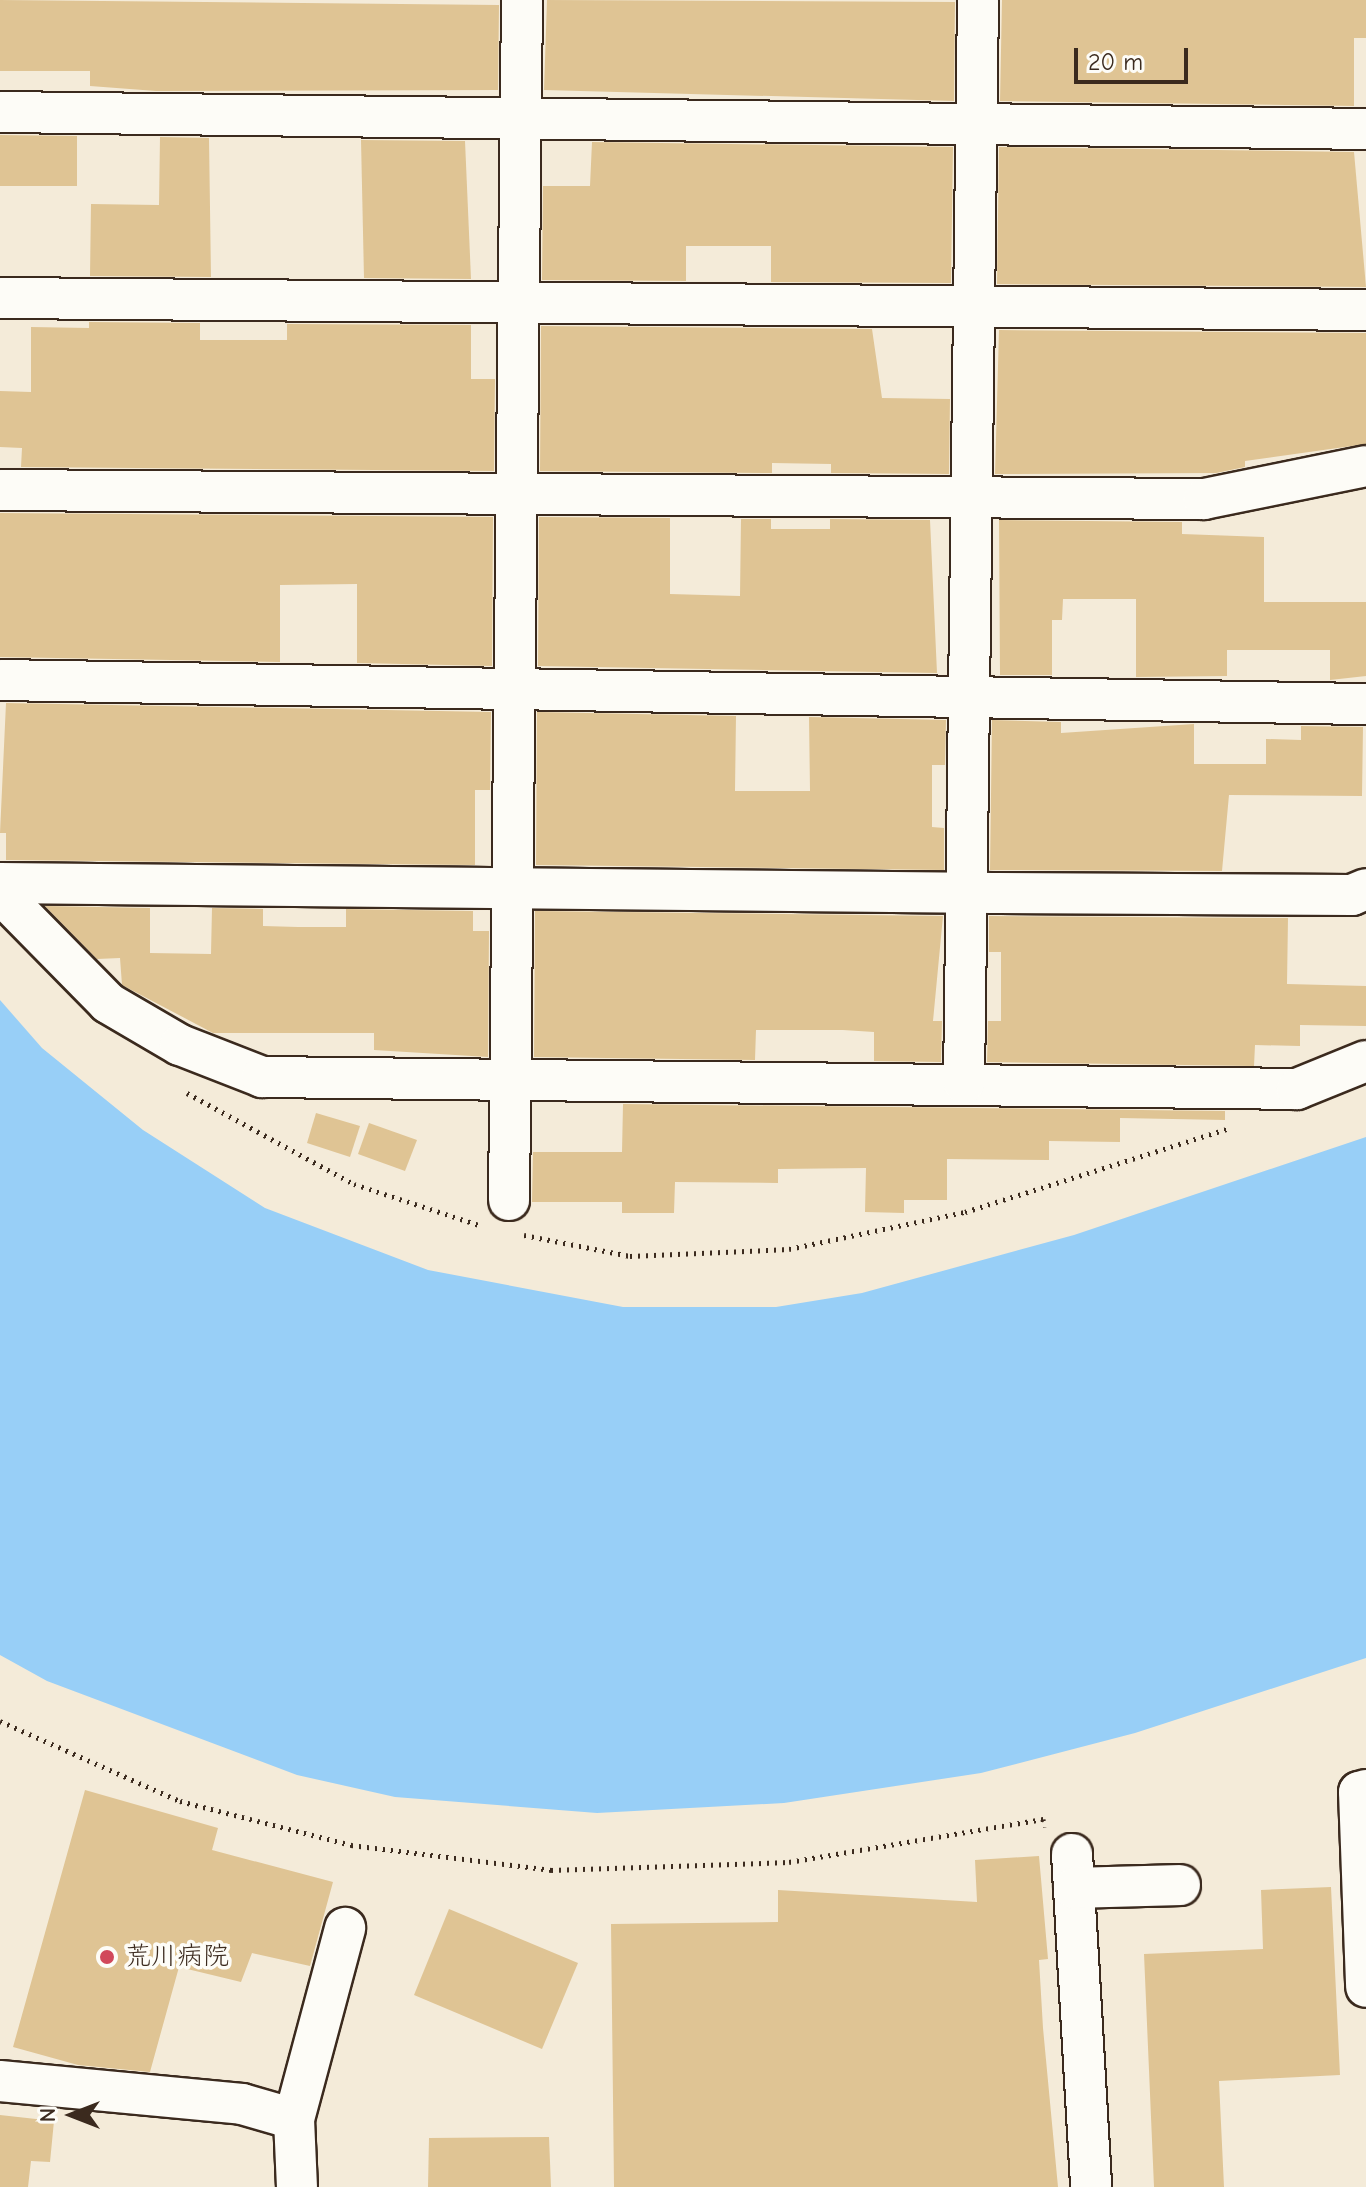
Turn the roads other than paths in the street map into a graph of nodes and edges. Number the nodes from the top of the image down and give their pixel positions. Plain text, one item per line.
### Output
1 (522, 0) edge
2 (978, 0) edge
3 (0, 112) edge
4 (520, 120) junction
5 (976, 127) junction
6 (1366, 129) edge
7 (0, 298) edge
8 (518, 300) junction
9 (1366, 310) edge
10 (974, 311) junction
11 (1366, 466) edge
12 (0, 490) edge
13 (516, 496) junction
14 (971, 501) junction
15 (0, 680) edge
16 (514, 689) junction
17 (969, 694) junction
18 (1366, 704) edge
19 (0, 883) edge
20 (512, 884) junction
21 (1366, 889) edge
22 (0, 893) edge
23 (966, 893) junction
24 (1366, 1061) edge
25 (510, 1082) junction
26 (964, 1083) junction
27 (504, 1220) road end
28 (1366, 1790) edge
29 (1060, 1854) junction
30 (1180, 1885) dead end
31 (345, 1928) dead end
32 (1366, 1987) edge
33 (0, 2081) edge
34 (295, 2127) junction
35 (297, 2187) edge
36 (1069, 2187) edge
37 (1091, 2187) edge

1 - 4 street
2 - 5 street
3 - 4 street
4 - 5 street
4 - 8 street
5 - 6 street
5 - 10 street
7 - 8 street
8 - 10 street
8 - 13 street
9 - 10 street
10 - 14 street
11 - 14 street
12 - 13 street
13 - 14 street
13 - 16 street
14 - 17 street
15 - 16 street
16 - 17 street
16 - 20 street
17 - 18 street
17 - 23 street
19 - 20 street
20 - 23 street
20 - 25 street
21 - 23 street
22 - 25 street
23 - 26 street
24 - 26 street
25 - 26 street
25 - 27 street
28 - 32 street
29 - 30 street
29 - 36 street
29 - 37 street
31 - 34 street
33 - 34 street
34 - 35 street

